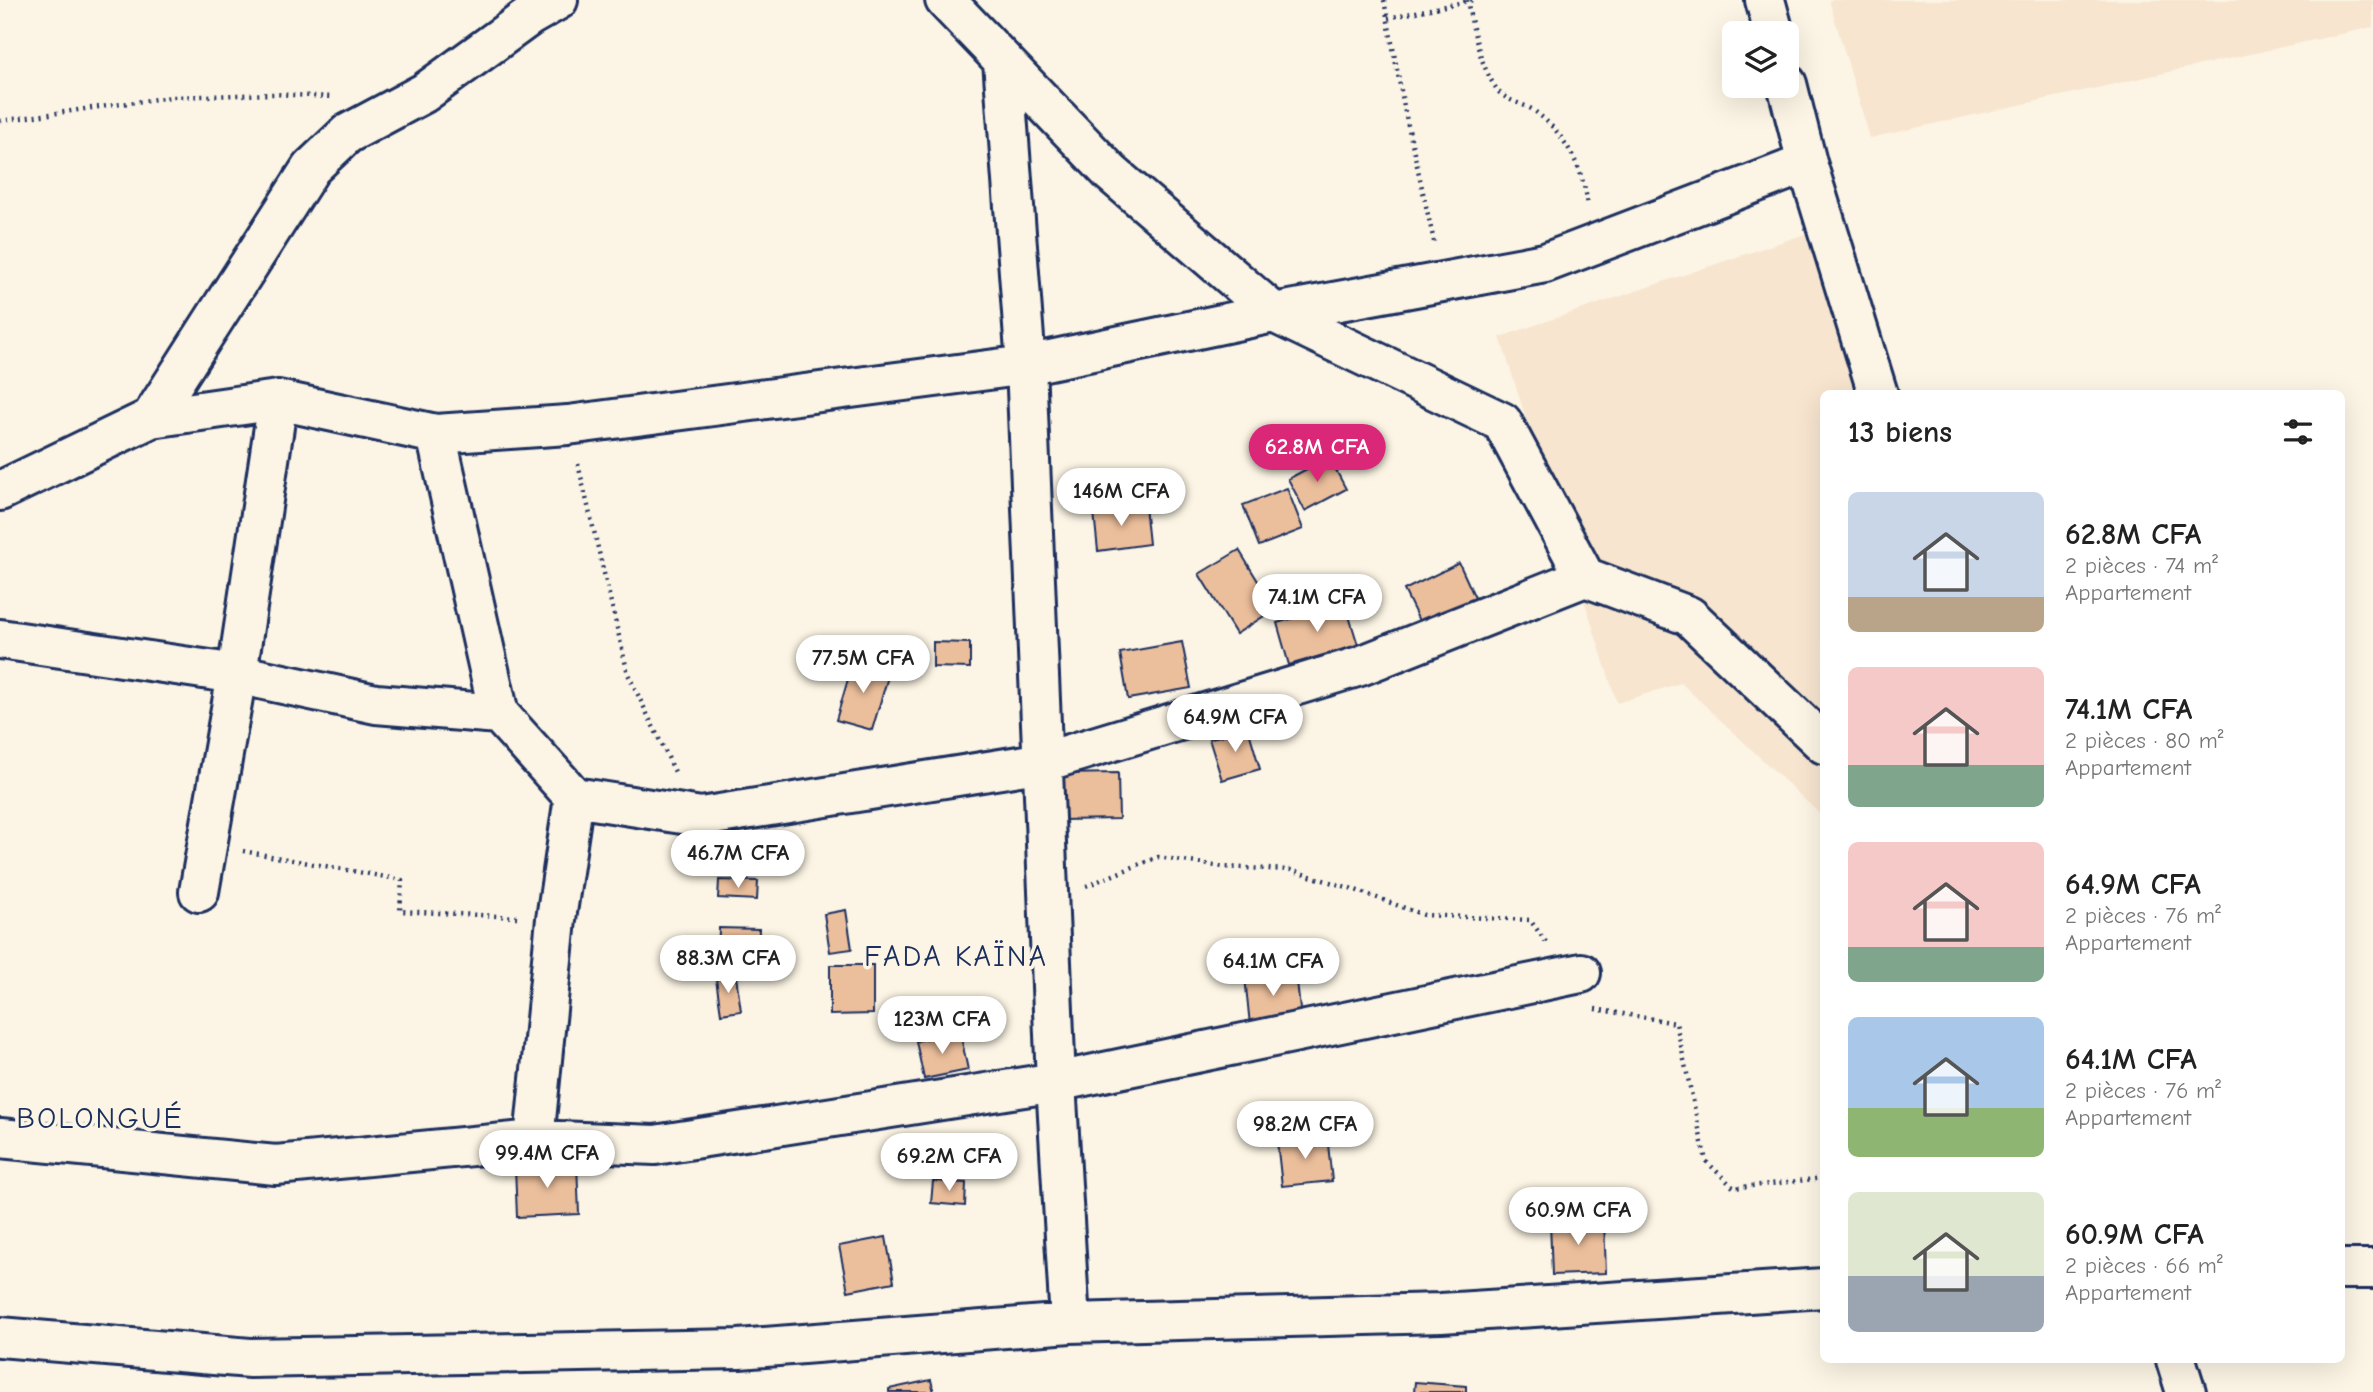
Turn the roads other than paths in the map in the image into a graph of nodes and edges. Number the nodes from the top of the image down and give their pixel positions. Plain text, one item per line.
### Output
1 (558, 0) edge
2 (945, 0) edge
3 (1765, 0) edge
4 (1771, 21) edge
5 (1003, 61) junction
6 (1791, 98) edge
7 (1807, 163) junction
8 (1274, 313) junction
9 (1026, 365) junction
10 (1877, 390) edge
11 (278, 400) junction
12 (151, 418) junction
13 (436, 434) junction
14 (0, 491) edge
15 (1585, 577) junction
16 (0, 639) edge
17 (237, 674) junction
18 (499, 714) junction
19 (1820, 740) edge
20 (1044, 762) junction
21 (574, 797) junction
22 (199, 892) dead end
23 (1581, 972) dead end
24 (1056, 1082) junction
25 (0, 1138) edge
26 (534, 1140) junction
27 (2345, 1269) edge
28 (2373, 1269) edge
29 (1820, 1288) edge
30 (1070, 1323) junction
31 (0, 1337) edge
32 (2177, 1363) edge
33 (2186, 1392) edge

1 - 12 street
2 - 5 street
3 - 4 street
5 - 8 street
5 - 9 street
6 - 7 street
7 - 8 street
7 - 10 street
8 - 9 street
8 - 15 street
9 - 13 street
9 - 20 street
11 - 12 street
11 - 13 street
11 - 17 street
12 - 14 street
13 - 18 street
15 - 19 street
15 - 20 street
16 - 17 street
17 - 18 street
17 - 22 street
18 - 21 street
20 - 21 street
20 - 24 street
21 - 26 street
23 - 24 street
24 - 26 street
24 - 30 street
25 - 26 street
27 - 28 street
29 - 30 street
30 - 31 street
32 - 33 street

